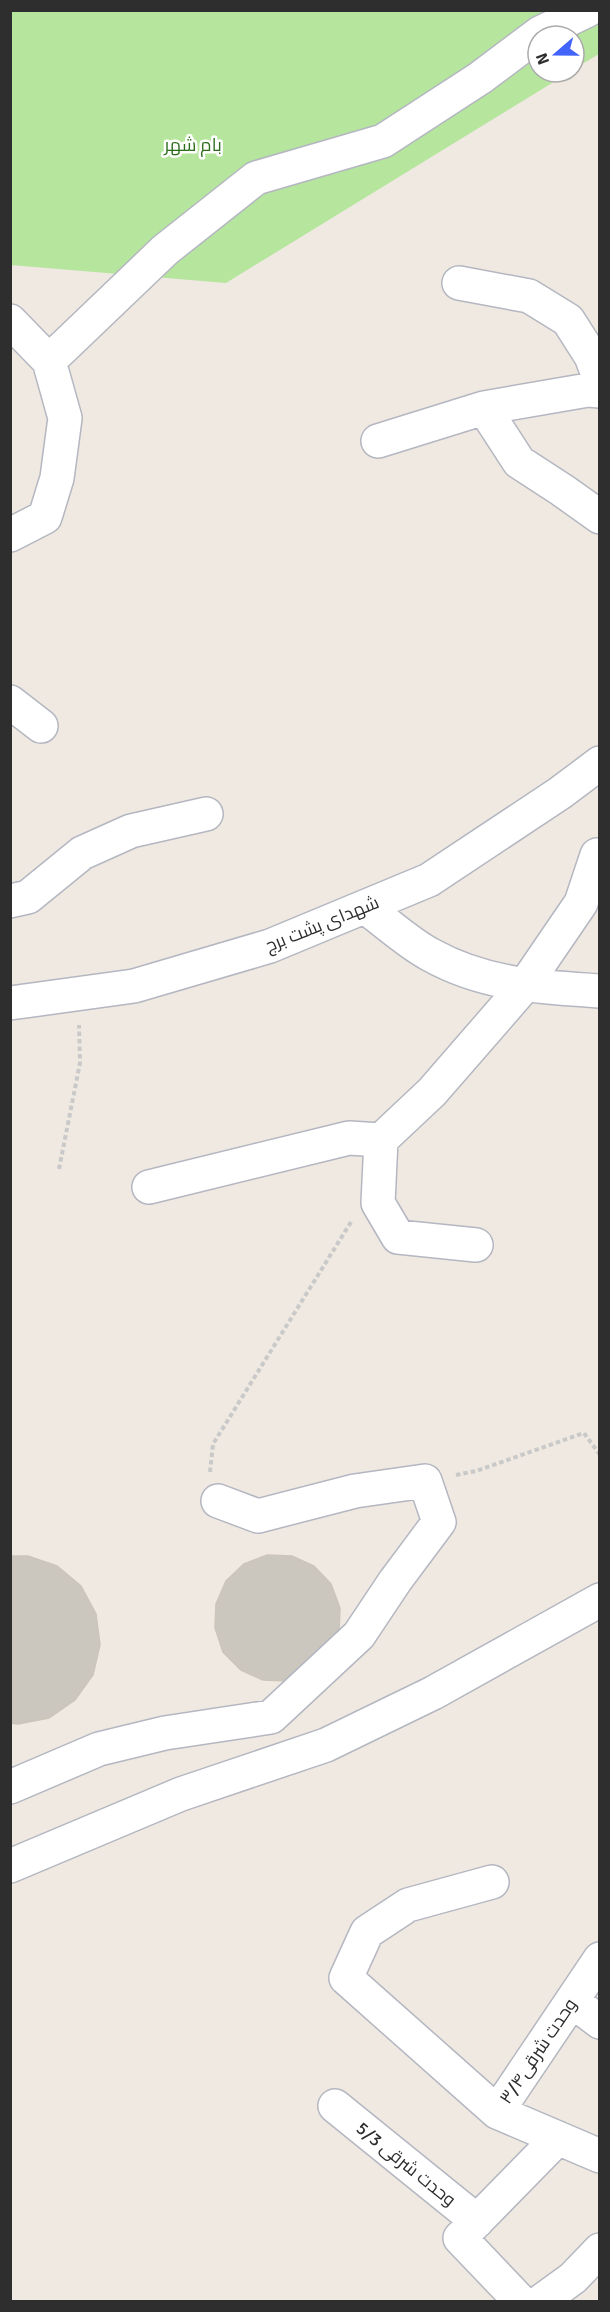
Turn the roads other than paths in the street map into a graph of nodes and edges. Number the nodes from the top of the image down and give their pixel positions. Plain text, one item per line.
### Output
1 (588, 10) edge
2 (459, 283) dead end
3 (10, 321) edge
4 (49, 361) junction
5 (600, 380) edge
6 (600, 391) edge
7 (484, 408) junction
8 (378, 441) dead end
9 (600, 517) edge
10 (10, 535) edge
11 (10, 702) edge
12 (41, 726) dead end
13 (600, 762) edge
14 (206, 814) dead end
15 (597, 855) dead end
16 (10, 901) edge
17 (364, 907) junction
18 (525, 985) junction
19 (600, 991) edge
20 (10, 1003) edge
21 (381, 1140) junction
22 (148, 1186) dead end
23 (476, 1245) dead end
24 (218, 1502) road end
25 (600, 1600) edge
26 (10, 1787) edge
27 (10, 1866) edge
28 (492, 1882) dead end
29 (600, 1959) edge
30 (572, 2001) junction
31 (600, 2022) edge
32 (335, 2106) dead end
33 (497, 2112) junction
34 (558, 2138) junction
35 (600, 2156) edge
36 (477, 2221) junction
37 (600, 2250) edge
38 (521, 2301) edge
39 (540, 2301) edge

1 - 4 street
2 - 5 street
3 - 4 street
4 - 10 street
6 - 7 street
7 - 8 street
7 - 9 street
11 - 12 street
13 - 17 street, شهدای پشت برج
14 - 16 street
15 - 18 street
17 - 18 street
17 - 20 street, شهدای پشت برج
18 - 19 street
18 - 21 street
21 - 22 street
21 - 23 street
24 - 26 street
25 - 27 street
28 - 33 street
29 - 30 street, وحدت شرقی۳/۴
30 - 31 street
30 - 33 street, وحدت شرقی۳/۴
32 - 36 street, وحدت شرقی 5/3
33 - 34 street
34 - 35 street
34 - 36 street
36 - 38 street
37 - 39 street

